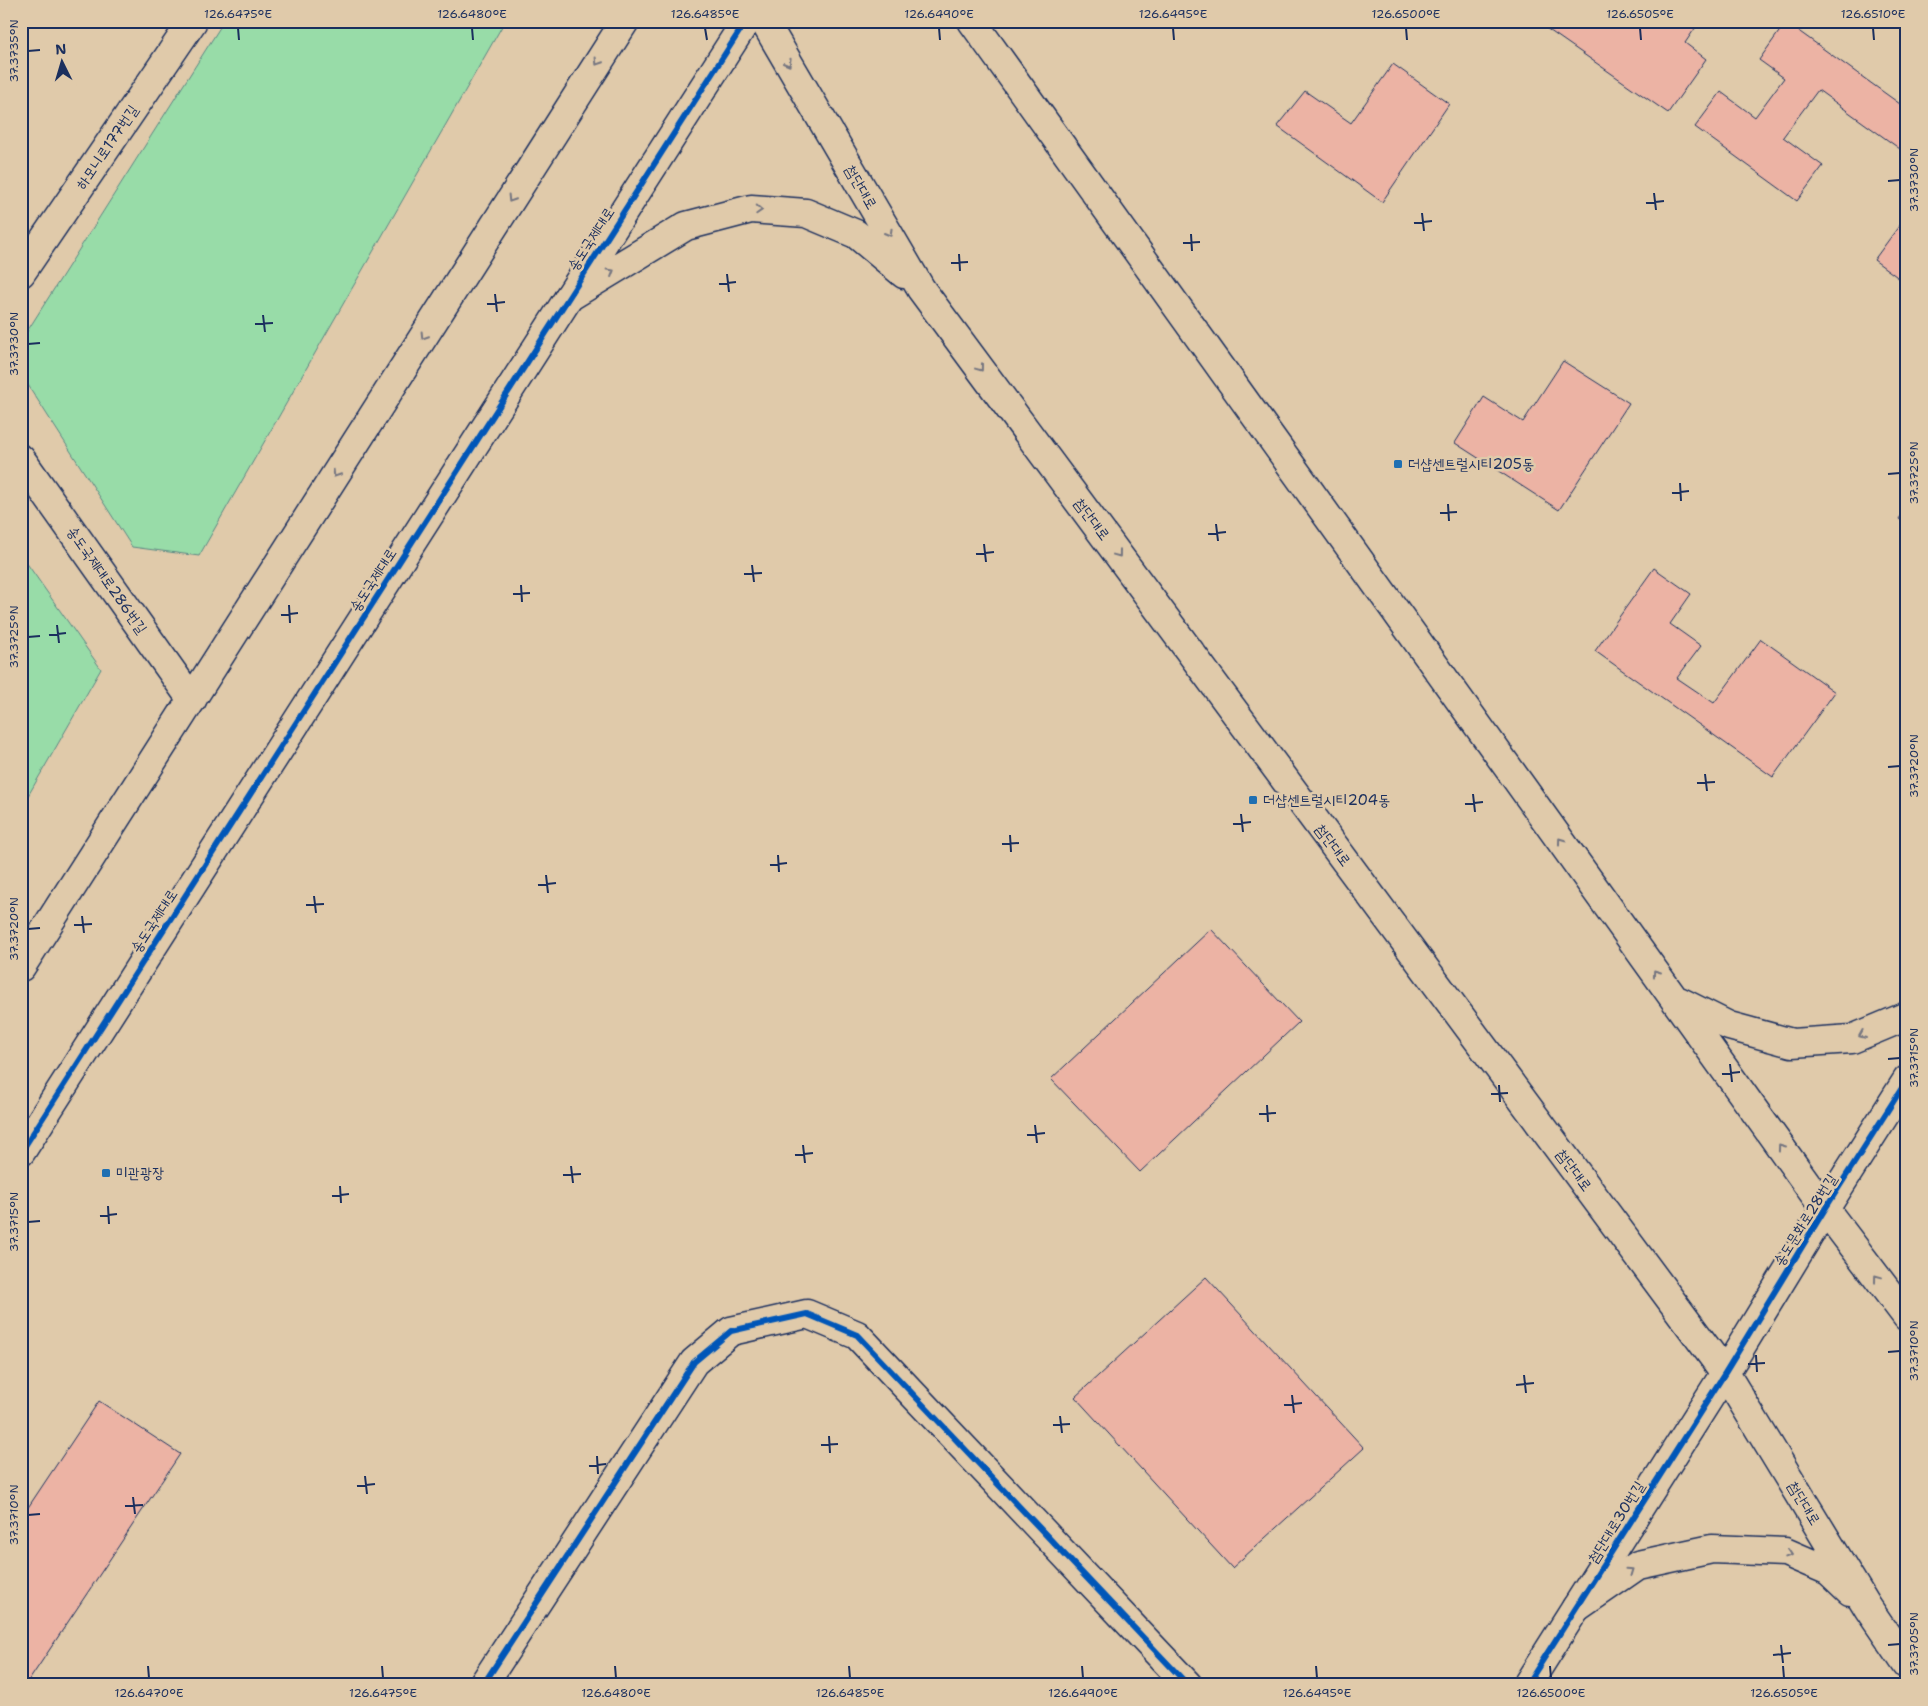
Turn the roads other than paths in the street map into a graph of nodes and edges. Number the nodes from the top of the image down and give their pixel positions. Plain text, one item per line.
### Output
1 (193, 21) edge
2 (625, 21) edge
3 (746, 21) edge
4 (764, 21) edge
5 (972, 21) edge
6 (21, 273) edge
7 (921, 289) junction
8 (569, 297) junction
9 (21, 459) edge
10 (192, 700) junction
11 (21, 966) edge
12 (1674, 998) junction
13 (1907, 1016) edge
14 (1907, 1080) edge
15 (21, 1152) edge
16 (1825, 1209) junction
17 (1907, 1317) edge
18 (1725, 1373) junction
19 (1576, 1608) junction
20 (1868, 1608) junction
21 (1907, 1666) edge
22 (483, 1685) edge
23 (1188, 1685) edge
24 (1527, 1685) edge

1 - 6 street, 하모니로177번길
2 -> 10 street
3 - 8 street, 송도국제대로
4 -> 7 street, 첨단대로
12 -> 5 street
8 -> 7 street
7 -> 18 street, 첨단대로
8 - 15 street, 송도국제대로
9 - 10 street, 송도국제대로286번길
10 - 11 street
13 -> 12 street
16 -> 12 street
14 - 16 street, 송도문화로28번길
17 -> 16 street
16 - 18 street, 송도문화로28번길
18 - 19 street, 첨단대로30번길
18 - 20 street, 첨단대로
19 -> 20 street
19 - 24 street, 첨단대로30번길
20 - 21 street, 첨단대로
22 - 23 street

